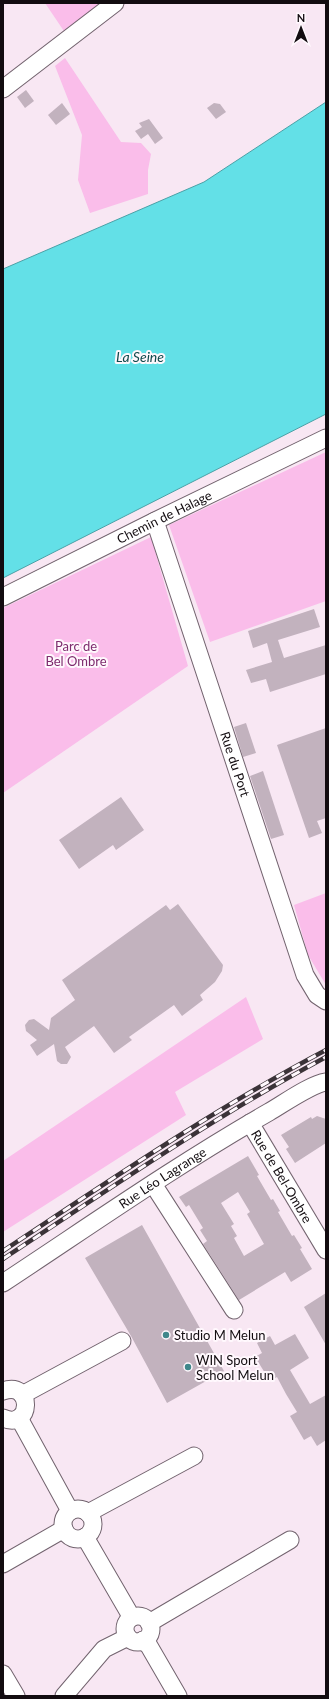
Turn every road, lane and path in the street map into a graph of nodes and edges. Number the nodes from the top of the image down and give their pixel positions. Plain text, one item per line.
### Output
1 (115, 3) edge
2 (3, 89) edge
3 (326, 438) edge
4 (155, 521) junction
5 (3, 598) edge
6 (326, 1001) edge
7 (326, 1082) edge
8 (250, 1123) junction
9 (153, 1184) junction
10 (326, 1250) edge
11 (3, 1282) edge
12 (234, 1310) dead end
13 (122, 1341) dead end
14 (3, 1392) edge
15 (22, 1395) junction
16 (11, 1418) edge
17 (194, 1456) dead end
18 (70, 1512) junction
19 (88, 1512) junction
20 (64, 1529) junction
21 (86, 1537) junction
22 (290, 1540) dead end
23 (3, 1564) edge
24 (131, 1618) junction
25 (149, 1623) junction
26 (135, 1639) junction
27 (3, 1674) edge
28 (16, 1696) edge
29 (64, 1696) edge
30 (178, 1696) edge

1 - 2 street
3 - 4 street, Chemin de Halage
4 - 5 street, Chemin de Halage
4 - 6 street, Rue du Port
7 - 8 street, Rue Léo Lagrange
8 - 9 street, Rue Léo Lagrange
8 - 10 street, Rue de Bel-Ombre
9 - 11 street, Rue Léo Lagrange
9 - 12 street
13 - 15 street
14 - 15 street
15 - 16 street
16 - 18 street
17 - 19 street
18 - 19 street
18 - 20 street
19 - 21 street
20 - 21 street
20 - 23 street
21 - 24 street
22 - 25 street
24 - 25 street
24 - 26 street
25 - 26 street
26 - 29 street
26 - 30 street
27 - 28 street

